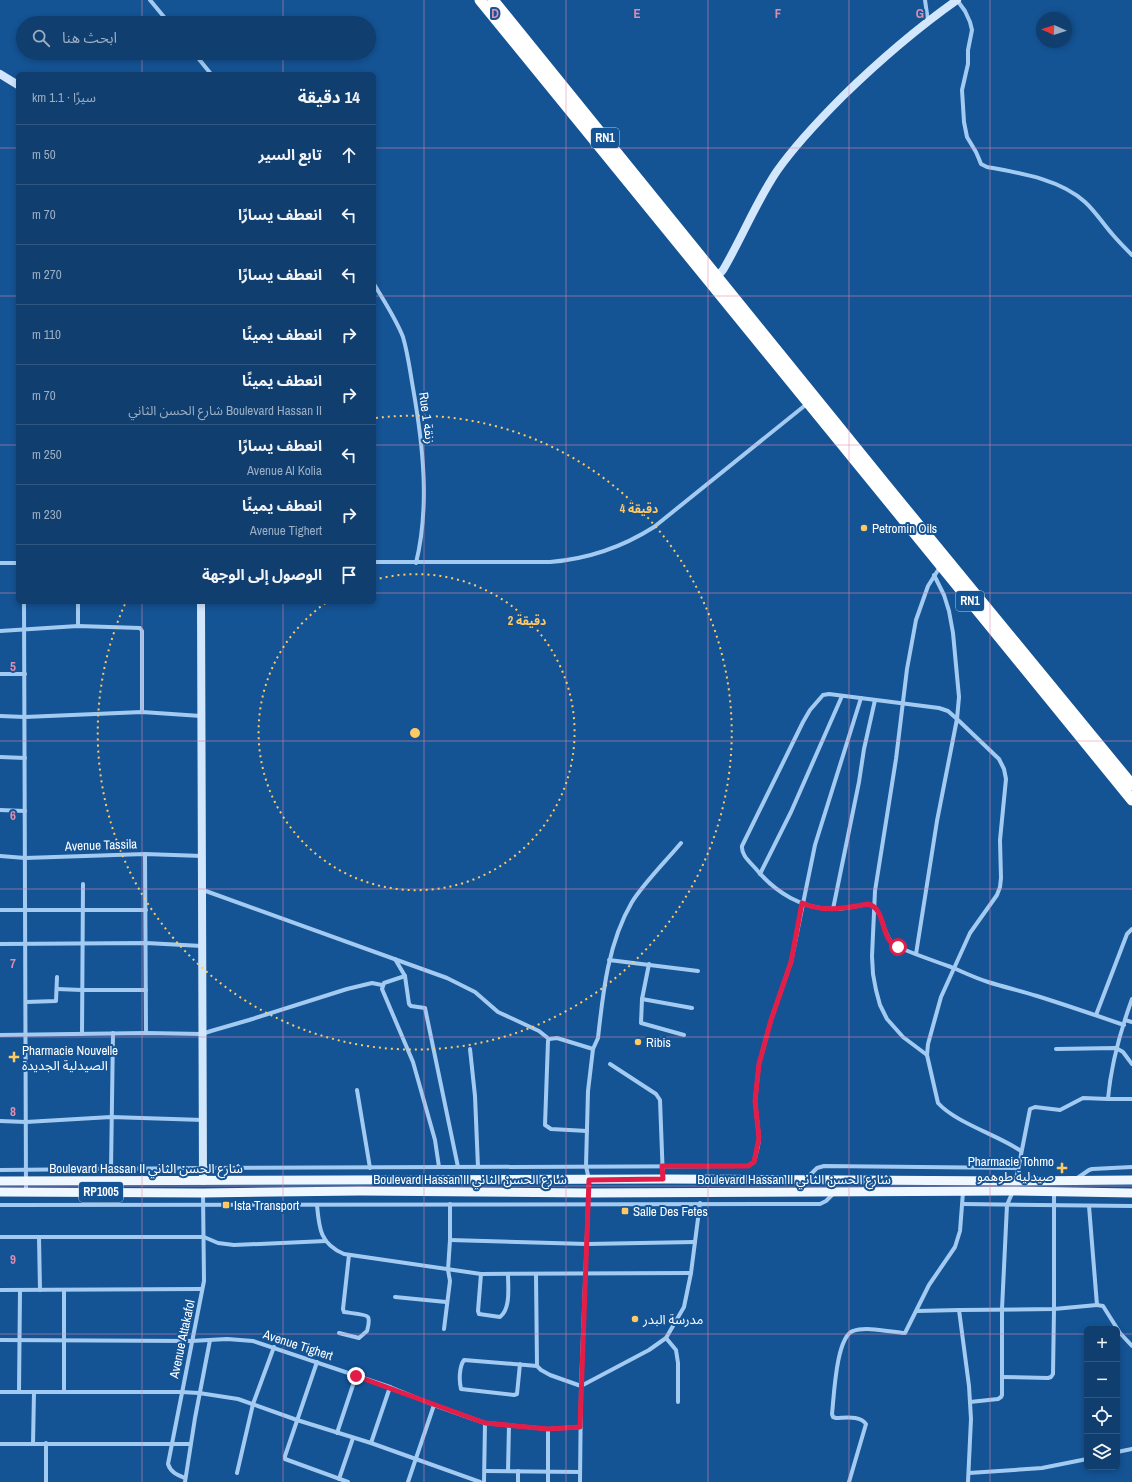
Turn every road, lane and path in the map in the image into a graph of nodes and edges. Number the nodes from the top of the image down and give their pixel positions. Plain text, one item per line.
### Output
1 (150, 0) edge
2 (480, 0) edge
3 (493, 0) edge
4 (925, 0) edge
5 (957, 0) edge
6 (163, 16) edge
7 (928, 21) junction
8 (200, 60) edge
9 (209, 72) edge
10 (0, 74) edge
11 (16, 84) edge
12 (1132, 255) edge
13 (714, 280) junction
14 (376, 288) edge
15 (808, 403) junction
16 (376, 562) edge
17 (0, 563) edge
18 (16, 563) edge
19 (416, 563) junction
20 (941, 565) junction
21 (934, 575) junction
22 (24, 604) edge
23 (78, 604) edge
24 (201, 604) edge
25 (78, 626) junction
26 (0, 630) edge
27 (24, 630) junction
28 (0, 674) edge
29 (25, 674) junction
30 (842, 696) junction
31 (861, 698) junction
32 (875, 700) junction
33 (903, 703) junction
34 (142, 712) junction
35 (0, 716) edge
36 (202, 716) junction
37 (25, 717) junction
38 (957, 719) junction
39 (0, 757) edge
40 (25, 758) junction
41 (1132, 785) edge
42 (1132, 800) edge
43 (0, 810) edge
44 (25, 811) junction
45 (681, 844) dead end
46 (145, 854) junction
47 (0, 856) edge
48 (202, 856) junction
49 (25, 858) junction
50 (760, 874) junction
51 (84, 884) dead end
52 (202, 890) junction
53 (802, 903) junction
54 (874, 906) junction
55 (833, 909) junction
56 (0, 910) edge
57 (146, 910) junction
58 (26, 911) junction
59 (83, 911) junction
60 (1132, 929) edge
61 (146, 942) junction
62 (83, 943) junction
63 (0, 944) edge
64 (26, 944) junction
65 (202, 946) junction
66 (916, 954) junction
67 (395, 959) junction
68 (609, 960) junction
69 (648, 964) junction
70 (954, 968) junction
71 (698, 971) dead end
72 (405, 976) junction
73 (57, 977) dead end
74 (382, 985) junction
75 (57, 989) junction
76 (82, 990) junction
77 (146, 990) junction
78 (642, 999) junction
79 (1132, 999) edge
80 (26, 1002) junction
81 (692, 1008) dead end
82 (1096, 1015) junction
83 (1125, 1020) junction
84 (1132, 1022) edge
85 (1124, 1025) junction
86 (113, 1033) junction
87 (146, 1033) junction
88 (82, 1034) junction
89 (202, 1034) junction
90 (0, 1035) edge
91 (26, 1035) junction
92 (684, 1035) dead end
93 (549, 1039) junction
94 (593, 1048) junction
95 (1116, 1048) junction
96 (470, 1049) dead end
97 (1056, 1049) dead end
98 (927, 1055) junction
99 (610, 1064) dead end
100 (1132, 1064) edge
101 (357, 1090) dead end
102 (1108, 1099) junction
103 (1132, 1100) edge
104 (111, 1117) junction
105 (203, 1120) junction
106 (0, 1121) edge
107 (26, 1122) junction
108 (587, 1132) junction
109 (1021, 1150) junction
110 (586, 1166) junction
111 (662, 1166) junction
112 (439, 1167) junction
113 (458, 1167) junction
114 (478, 1167) junction
115 (1132, 1167) edge
116 (203, 1168) junction
117 (370, 1168) junction
118 (1018, 1168) junction
119 (111, 1169) junction
120 (0, 1170) edge
121 (26, 1171) junction
122 (663, 1179) junction
123 (589, 1180) junction
124 (1074, 1180) junction
125 (1132, 1180) edge
126 (0, 1181) edge
127 (26, 1181) junction
128 (203, 1181) junction
129 (804, 1181) junction
130 (1015, 1181) junction
131 (1013, 1191) junction
132 (0, 1192) edge
133 (26, 1192) junction
134 (589, 1192) junction
135 (836, 1192) junction
136 (963, 1192) junction
137 (1054, 1192) junction
138 (203, 1193) junction
139 (1132, 1193) edge
140 (700, 1203) junction
141 (450, 1204) junction
142 (589, 1204) junction
143 (963, 1204) junction
144 (0, 1205) edge
145 (317, 1205) junction
146 (1007, 1205) junction
147 (203, 1206) junction
148 (1054, 1206) junction
149 (1089, 1206) junction
150 (1132, 1206) edge
151 (0, 1237) edge
152 (39, 1237) junction
153 (204, 1237) junction
154 (450, 1240) junction
155 (326, 1242) junction
156 (695, 1242) junction
157 (587, 1244) junction
158 (349, 1255) junction
159 (448, 1270) junction
160 (586, 1273) junction
161 (691, 1273) junction
162 (481, 1274) junction
163 (508, 1274) junction
164 (536, 1274) junction
165 (202, 1289) junction
166 (0, 1290) edge
167 (20, 1290) junction
168 (40, 1290) junction
169 (64, 1290) junction
170 (395, 1297) dead end
171 (446, 1302) junction
172 (1097, 1305) junction
173 (1002, 1309) junction
174 (1054, 1309) junction
175 (959, 1310) junction
176 (916, 1311) junction
177 (444, 1329) dead end
178 (339, 1333) dead end
179 (666, 1338) junction
180 (0, 1340) edge
181 (19, 1340) junction
182 (210, 1340) junction
183 (64, 1341) junction
184 (191, 1341) junction
185 (1132, 1346) edge
186 (274, 1347) junction
187 (317, 1362) junction
188 (520, 1364) junction
189 (537, 1366) junction
190 (356, 1376) junction
191 (1002, 1377) junction
192 (581, 1386) junction
193 (390, 1387) junction
194 (0, 1392) edge
195 (19, 1392) junction
196 (34, 1392) junction
197 (64, 1392) junction
198 (181, 1392) junction
199 (199, 1393) junction
200 (678, 1402) dead end
201 (970, 1402) junction
202 (253, 1404) junction
203 (434, 1405) junction
204 (297, 1420) junction
205 (485, 1423) junction
206 (509, 1425) junction
207 (580, 1427) junction
208 (548, 1429) junction
209 (337, 1432) junction
210 (354, 1438) junction
211 (46, 1443) junction
212 (171, 1443) junction
213 (371, 1443) junction
214 (0, 1444) edge
215 (33, 1444) junction
216 (190, 1444) junction
217 (1132, 1449) edge
218 (1120, 1451) edge
219 (416, 1460) junction
220 (1084, 1460) edge
221 (485, 1471) junction
222 (508, 1471) junction
223 (518, 1471) junction
224 (548, 1472) junction
225 (580, 1472) junction
226 (237, 1473) dead end
227 (969, 1473) junction
228 (339, 1479) junction
229 (185, 1480) edge
230 (46, 1482) edge
231 (348, 1482) edge
232 (408, 1482) edge
233 (480, 1482) edge
234 (484, 1482) edge
235 (518, 1482) edge
236 (548, 1482) edge
237 (580, 1482) edge
238 (849, 1482) edge
239 (968, 1482) edge

1 - 6 street
2 - 13 highway, RN1
3 - 13 highway, RN1
4 - 7 street
5 - 7 street
5 - 12 street
7 - 13 street
8 - 9 street
10 - 11 street
13 - 15 highway, RN1
13 - 41 highway, RN1
14 - 19 street, Rue 1 زنقة
15 - 19 street
15 - 20 highway, RN1
16 - 19 street
17 - 18 street
20 - 21 street
20 - 42 highway, RN1
21 - 33 street
21 - 38 street
22 - 27 street
23 - 25 street
24 - 36 street
25 - 27 street
25 - 34 street
26 - 27 street
27 - 29 street
28 - 29 street
29 - 37 street
30 - 31 street
30 - 50 street
30 - 50 street
31 - 32 street
31 - 53 street
32 - 33 street
32 - 55 street
33 - 38 street
33 - 54 street
34 - 36 street
34 - 37 street
35 - 37 street
36 - 48 street
37 - 40 street
38 - 66 street
38 - 70 street
39 - 40 street
40 - 44 street
43 - 44 street
44 - 49 street
45 - 68 street
46 - 48 street, Avenue Tassila
46 - 49 street, Avenue Tassila
46 - 57 street
47 - 49 street, Avenue Tassila
48 - 52 street
49 - 58 street
50 - 53 street
51 - 59 street
52 - 65 street
52 - 67 street
53 - 55 street
53 - 111 street
54 - 55 street
54 - 66 street
54 - 98 street
56 - 58 street
57 - 59 street
57 - 61 street
58 - 59 street
58 - 64 street
59 - 62 street
60 - 82 street
61 - 62 street
61 - 65 street
61 - 77 street
62 - 64 street
62 - 76 street
63 - 64 street
64 - 80 street
65 - 89 street
66 - 70 street
67 - 72 street
67 - 93 street
68 - 69 street
68 - 94 street
69 - 71 street
69 - 78 street
70 - 82 street
70 - 98 street
72 - 74 street
72 - 113 street
73 - 75 street
74 - 89 street
74 - 112 street
75 - 76 street
75 - 80 street
76 - 77 street
76 - 88 street
77 - 87 street
78 - 81 street
78 - 92 street
79 - 83 street
80 - 91 street
82 - 85 street
83 - 84 street
83 - 85 street
85 - 95 street
86 - 87 street
86 - 88 street
86 - 104 street
87 - 89 street
88 - 91 street
89 - 105 street
90 - 91 street
91 - 107 street
93 - 94 street
93 - 108 street
94 - 108 street
95 - 97 street
95 - 100 street
95 - 102 street
96 - 114 street
98 - 109 street
99 - 111 street
101 - 117 street
102 - 103 street
102 - 109 street
104 - 105 street
104 - 107 street
104 - 119 street
105 - 116 street
106 - 107 street
107 - 121 street
108 - 110 street
109 - 118 street
110 - 111 street
110 - 114 street
110 - 123 street
111 - 122 street
112 - 113 street
112 - 117 street
113 - 114 street
115 - 124 street
116 - 117 street
116 - 119 street
116 - 128 street
118 - 129 street
118 - 130 street
119 - 121 street
120 - 121 street
121 - 127 street
122 - 123 main road, Boulevard Hassan II شارع الحسن الثاني
122 - 129 main road, Boulevard Hassan II شارع الحسن الثاني
123 - 128 main road, Boulevard Hassan II شارع الحسن الثاني
123 - 134 street
124 - 125 main road, Boulevard Hassan II شارع الحسن الثاني
124 - 130 main road, Boulevard Hassan II شارع الحسن الثاني
126 - 127 main road, Boulevard Hassan II شارع الحسن الثاني / RP1005
127 - 128 main road, Boulevard Hassan II شارع الحسن الثاني / RP1005
127 - 133 street
128 - 138 main road
129 - 130 main road, Boulevard Hassan II شارع الحسن الثاني
130 - 131 street
131 - 136 main road, Boulevard Hassan II شارع الحسن الثاني
131 - 137 main road, Boulevard Hassan II شارع الحسن الثاني
131 - 146 street
132 - 133 main road, Boulevard Hassan II شارع الحسن الثاني / RP1005
133 - 138 main road, Boulevard Hassan II شارع الحسن الثاني / RP1005
134 - 135 main road, Boulevard Hassan II شارع الحسن الثاني
134 - 138 main road, Boulevard Hassan II شارع الحسن الثاني
134 - 142 street
135 - 136 main road, Boulevard Hassan II شارع الحسن الثاني
135 - 140 street
136 - 143 street
137 - 139 main road, Boulevard Hassan II شارع الحسن الثاني
137 - 148 street
138 - 147 street, Avenue Attakafol
140 - 142 street
140 - 156 street
141 - 142 street
141 - 145 street
141 - 154 street
142 - 157 street
143 - 146 street
143 - 176 street
144 - 147 street
145 - 147 street
145 - 155 street
146 - 148 street
146 - 173 street
147 - 153 street, Avenue Attakafol
148 - 149 street
148 - 174 street
149 - 150 street
149 - 172 street
151 - 152 street
152 - 153 street
152 - 168 street
153 - 155 street
153 - 165 street, Avenue Attakafol
154 - 157 street
154 - 159 street
155 - 158 street
156 - 157 street
156 - 161 street
157 - 160 street
158 - 159 street
158 - 178 street
159 - 162 street
159 - 171 street
160 - 161 street
160 - 164 street
160 - 192 street
161 - 179 street
162 - 163 street
162 - 163 street
163 - 164 street
164 - 189 street
165 - 169 street
165 - 184 street, Avenue Attakafol
166 - 167 street
167 - 168 street
167 - 181 street
168 - 169 street
169 - 183 street
170 - 171 street
171 - 177 street
172 - 174 street
172 - 185 street
173 - 174 street
173 - 175 street
173 - 191 street
174 - 191 street
175 - 176 street
175 - 201 street
176 - 238 street
179 - 192 street
179 - 200 street
180 - 181 street, Avenue Tighert
181 - 183 street, Avenue Tighert
181 - 195 street
182 - 184 street, Avenue Tighert
182 - 186 street, Avenue Tighert
182 - 199 street
183 - 184 street, Avenue Tighert
183 - 197 street
184 - 198 street, Avenue Attakafol
186 - 187 street, Avenue Tighert
186 - 202 street
187 - 190 street, Avenue Tighert
187 - 204 street
188 - 188 street
188 - 189 street
189 - 192 street
190 - 193 street, Avenue Tighert
190 - 209 street
191 - 201 street
192 - 207 street
193 - 203 street, Avenue Tighert
193 - 213 street
194 - 195 street
195 - 196 street
196 - 197 street
196 - 215 street
197 - 198 street
198 - 199 street
198 - 212 street, Avenue Attakafol
199 - 202 street
199 - 216 street
201 - 227 street
202 - 204 street
202 - 226 street
203 - 205 street, Avenue Tighert
203 - 219 street
204 - 209 street
204 - 228 street
205 - 206 street, Avenue Tighert
205 - 221 street
206 - 208 street, Avenue Tighert
206 - 222 street
207 - 208 street, Avenue Tighert
207 - 225 street
208 - 224 street
209 - 210 street
210 - 213 street
210 - 228 street
211 - 212 street
211 - 215 street
211 - 230 street
212 - 216 street
212 - 229 street, Avenue Attakafol
213 - 219 street
214 - 215 street
216 - 229 street
217 - 218 street
219 - 232 street
219 - 233 street
220 - 227 street
221 - 222 street
221 - 234 street
222 - 223 street
223 - 224 street
223 - 235 street
224 - 225 street
224 - 236 street
225 - 237 street
227 - 239 street
228 - 231 street

